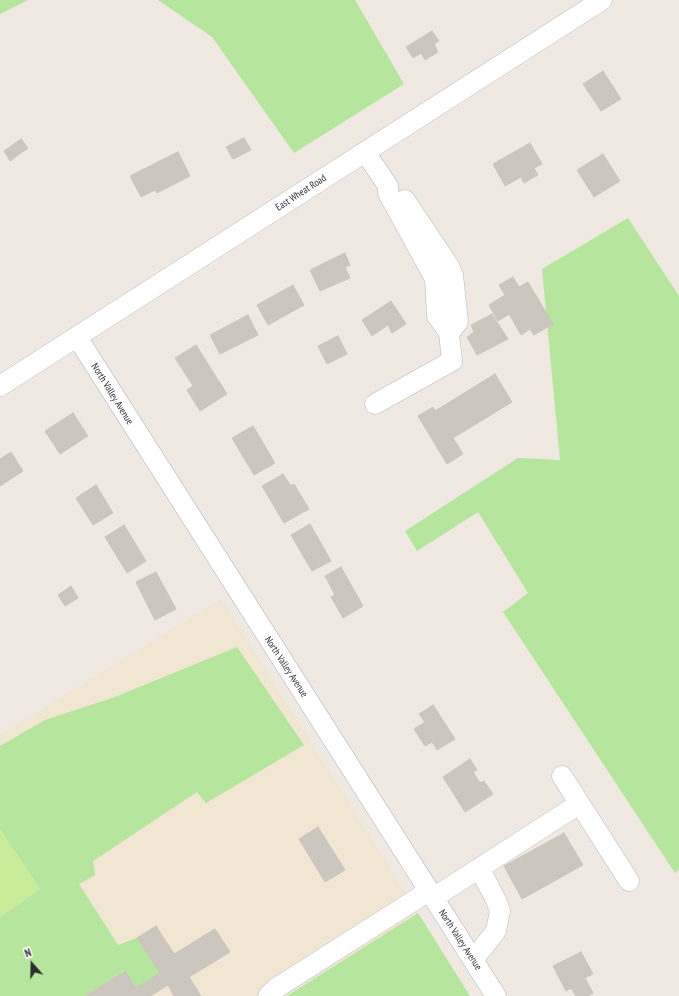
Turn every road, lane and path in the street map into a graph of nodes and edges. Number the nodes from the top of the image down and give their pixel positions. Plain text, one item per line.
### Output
1 (602, 0) edge
2 (365, 152) junction
3 (76, 337) junction
4 (0, 386) edge
5 (375, 404) dead end
6 (562, 776) dead end
7 (579, 804) junction
8 (479, 868) junction
9 (629, 881) dead end
10 (431, 894) junction
11 (473, 960) junction
12 (268, 996) edge
13 (496, 996) edge

1 - 2 street, East Wheat Road
2 - 3 street, East Wheat Road
2 - 5 street
3 - 4 street, East Wheat Road
3 - 10 street, North Valley Avenue
6 - 7 street
7 - 8 street
7 - 9 street
8 - 10 street
8 - 11 street
10 - 11 street, North Valley Avenue
10 - 12 street
11 - 13 street, North Valley Avenue

